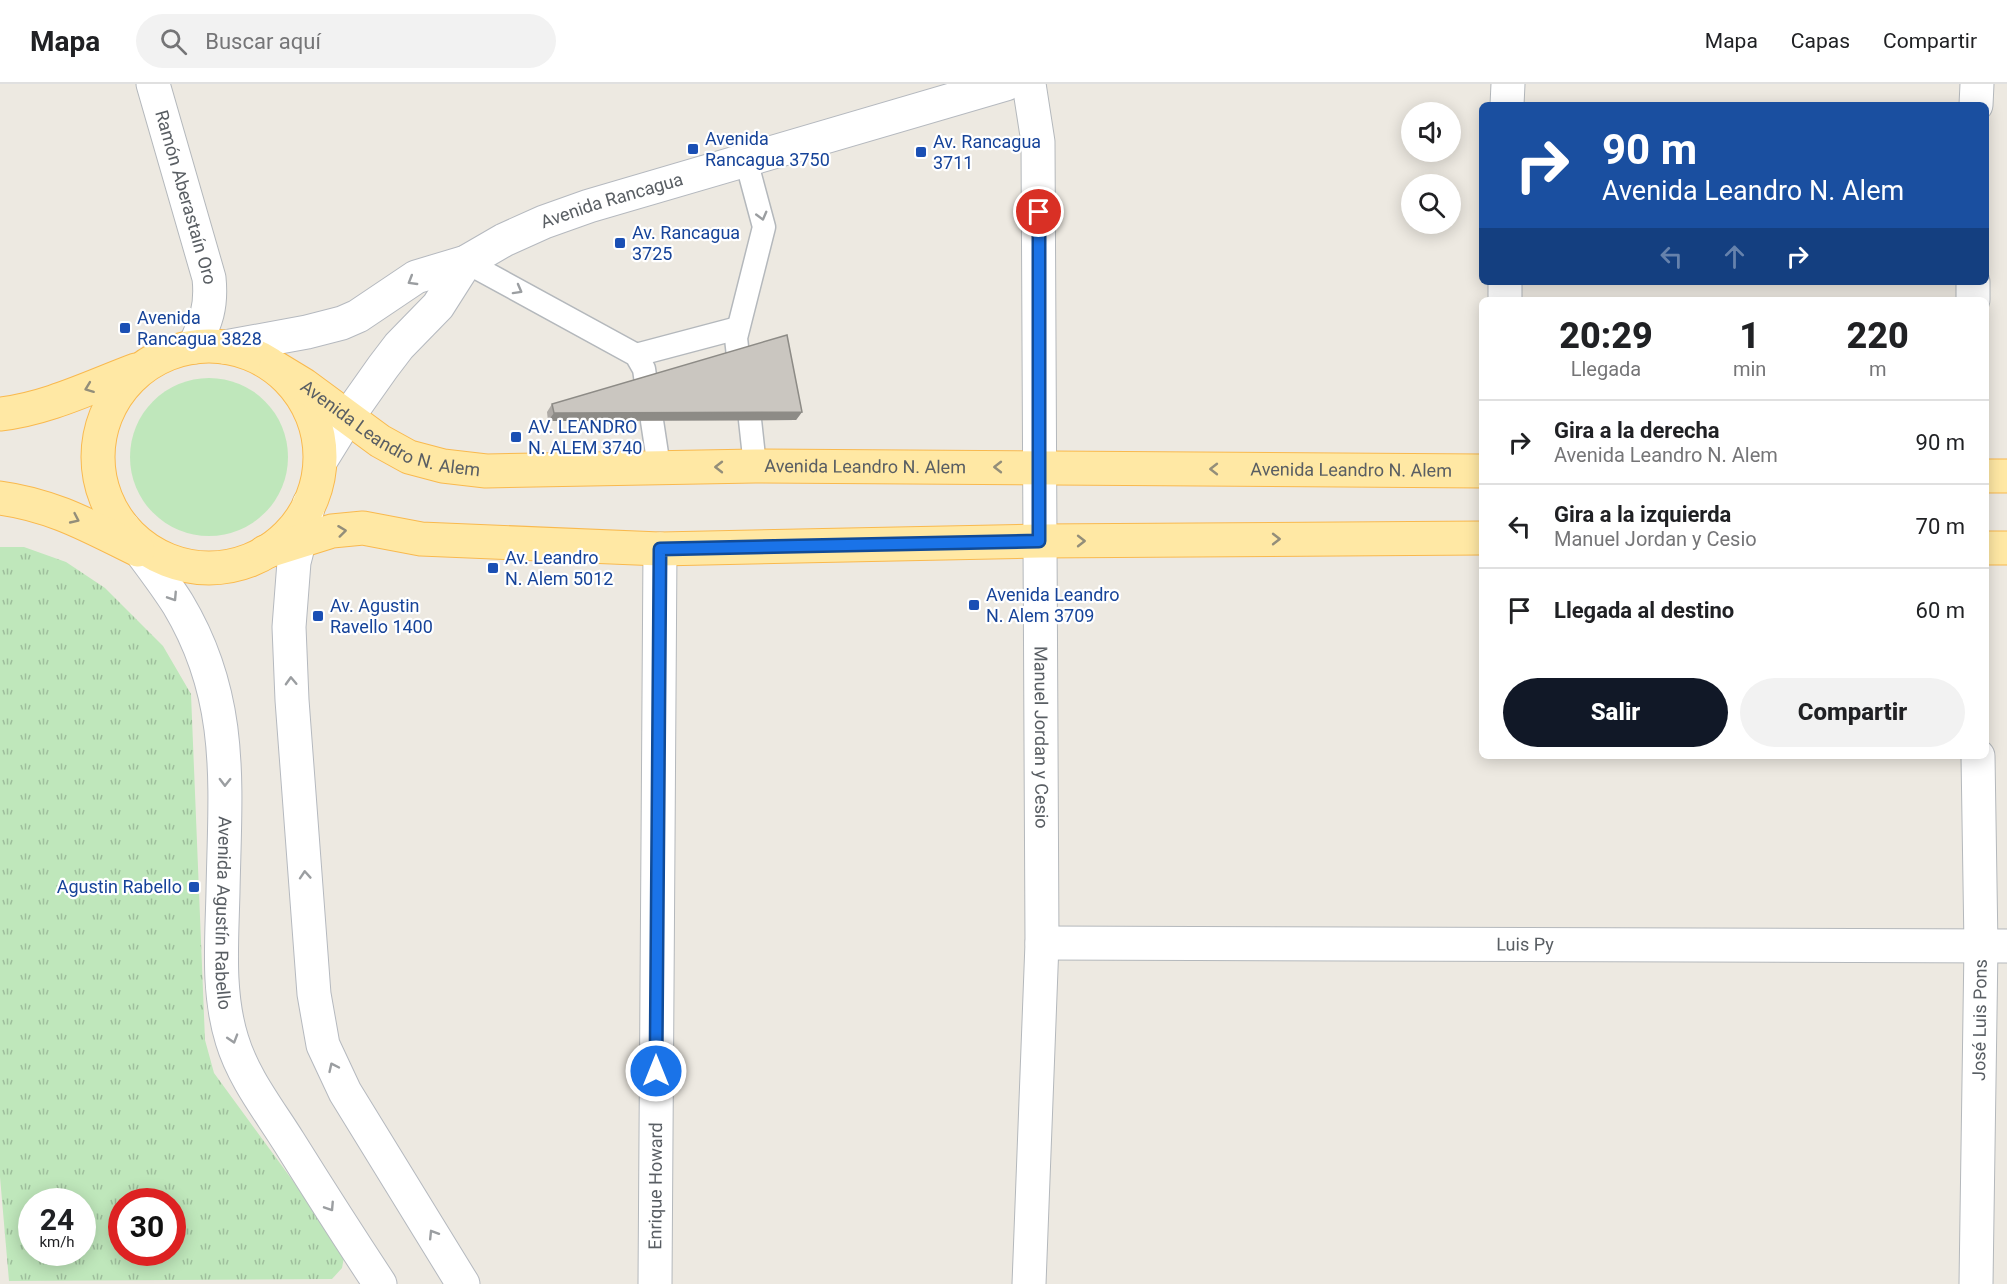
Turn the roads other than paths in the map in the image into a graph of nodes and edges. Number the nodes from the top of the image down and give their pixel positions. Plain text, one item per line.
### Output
1 (153, 84) edge
2 (1006, 84) edge
3 (1029, 84) edge
4 (1508, 84) edge
5 (1977, 84) edge
6 (1507, 102) edge
7 (1976, 102) edge
8 (746, 160) junction
9 (466, 262) junction
10 (738, 328) junction
11 (209, 347) junction
12 (636, 356) junction
13 (738, 356) edge
14 (144, 367) junction
15 (276, 368) junction
16 (646, 383) edge
17 (0, 414) edge
18 (347, 418) junction
19 (750, 420) edge
20 (652, 421) edge
21 (321, 460) junction
22 (755, 466) junction
23 (660, 467) junction
24 (1040, 468) junction
25 (1479, 471) edge
26 (1989, 476) edge
27 (2007, 476) edge
28 (6, 502) edge
29 (309, 504) junction
30 (1479, 538) edge
31 (299, 541) junction
32 (1039, 541) junction
33 (139, 544) junction
34 (1989, 548) edge
35 (2007, 548) edge
36 (660, 549) junction
37 (265, 552) junction
38 (1978, 759) edge
39 (1042, 943) junction
40 (1994, 946) edge
41 (380, 1284) edge
42 (464, 1284) edge
43 (655, 1284) edge
44 (1029, 1284) edge
45 (1976, 1284) edge

1 - 11 street, Ramón Aberastaín Oro
2 - 8 street, Avenida Rancagua
3 - 24 street, Manuel Jordan y Cesio
4 - 6 street
5 - 7 street
8 - 9 street, Avenida Rancagua
8 -> 10 lane
9 -> 11 street, Avenida Rancagua
9 -> 12 lane
9 - 18 street, Avenida Rancagua
10 - 12 lane
10 - 13 lane
11 - 14 main road
11 - 15 main road
12 - 16 lane
14 -> 17 main road
14 - 33 main road
15 - 18 main road, Avenida Leandro N. Alem
15 - 21 main road
18 - 21 street, Avenida Rancagua
18 - 23 main road, Avenida Leandro N. Alem
19 - 22 lane
20 - 23 lane
21 - 29 main road
22 -> 23 main road, Avenida Leandro N. Alem
24 -> 22 main road, Avenida Leandro N. Alem
25 -> 24 main road, Avenida Leandro N. Alem
24 - 32 street, Manuel Jordan y Cesio
26 - 27 main road
28 -> 33 main road
29 - 31 street
29 - 37 main road
32 -> 30 main road
31 -> 36 main road
31 - 37 main road
42 -> 31 street
32 - 36 main road
32 - 39 street, Manuel Jordan y Cesio
33 - 37 main road
33 -> 41 street, Avenida Agustín Rabello
34 - 35 main road
36 - 43 street, Enrique Howard
38 - 40 street, José Luis Pons
39 - 40 street, Luis Py
39 - 44 street, Manuel Jordan y Cesio
40 - 45 street, José Luis Pons

